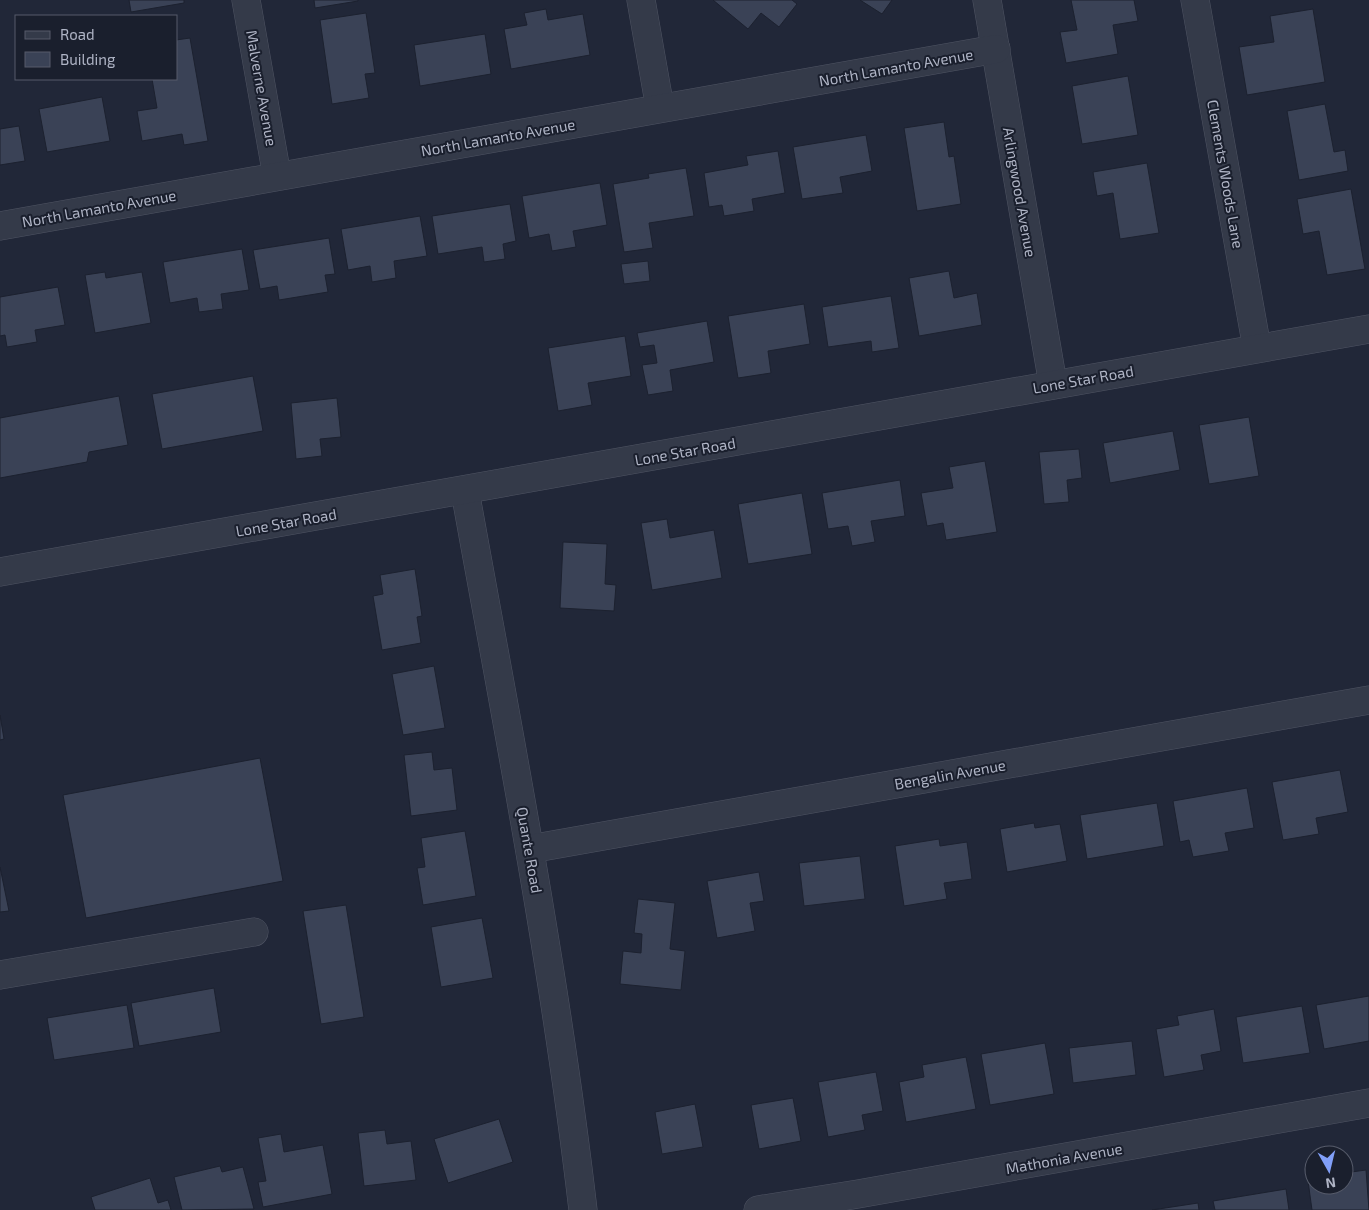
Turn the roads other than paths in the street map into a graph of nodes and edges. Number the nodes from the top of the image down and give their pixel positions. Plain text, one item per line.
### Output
1 (246, 0) edge
2 (641, 0) edge
3 (987, 0) edge
4 (1195, 0) edge
5 (996, 50) junction
6 (660, 108) junction
7 (277, 176) junction
8 (0, 226) edge
9 (1369, 329) edge
10 (1257, 348) junction
11 (1054, 384) junction
12 (465, 491) junction
13 (0, 572) edge
14 (1369, 700) edge
15 (530, 849) junction
16 (254, 932) dead end
17 (0, 974) edge
18 (1369, 1103) edge
19 (583, 1210) edge
20 (758, 1210) edge

1 - 7 street, Malverne Avenue
2 - 6 street
3 - 5 street, Arlingwood Avenue
4 - 10 street, Clements Woods Lane
5 - 6 street, North Lamanto Avenue
5 - 11 street, Arlingwood Avenue
6 - 7 street, North Lamanto Avenue
7 - 8 street, North Lamanto Avenue
9 - 10 street, Lone Star Road
10 - 11 street, Lone Star Road
11 - 12 street, Lone Star Road
12 - 13 street, Lone Star Road
12 - 15 street, Quante Road
14 - 15 street, Bengalin Avenue
15 - 19 street, Quante Road
16 - 17 street
18 - 20 street, Mathonia Avenue

